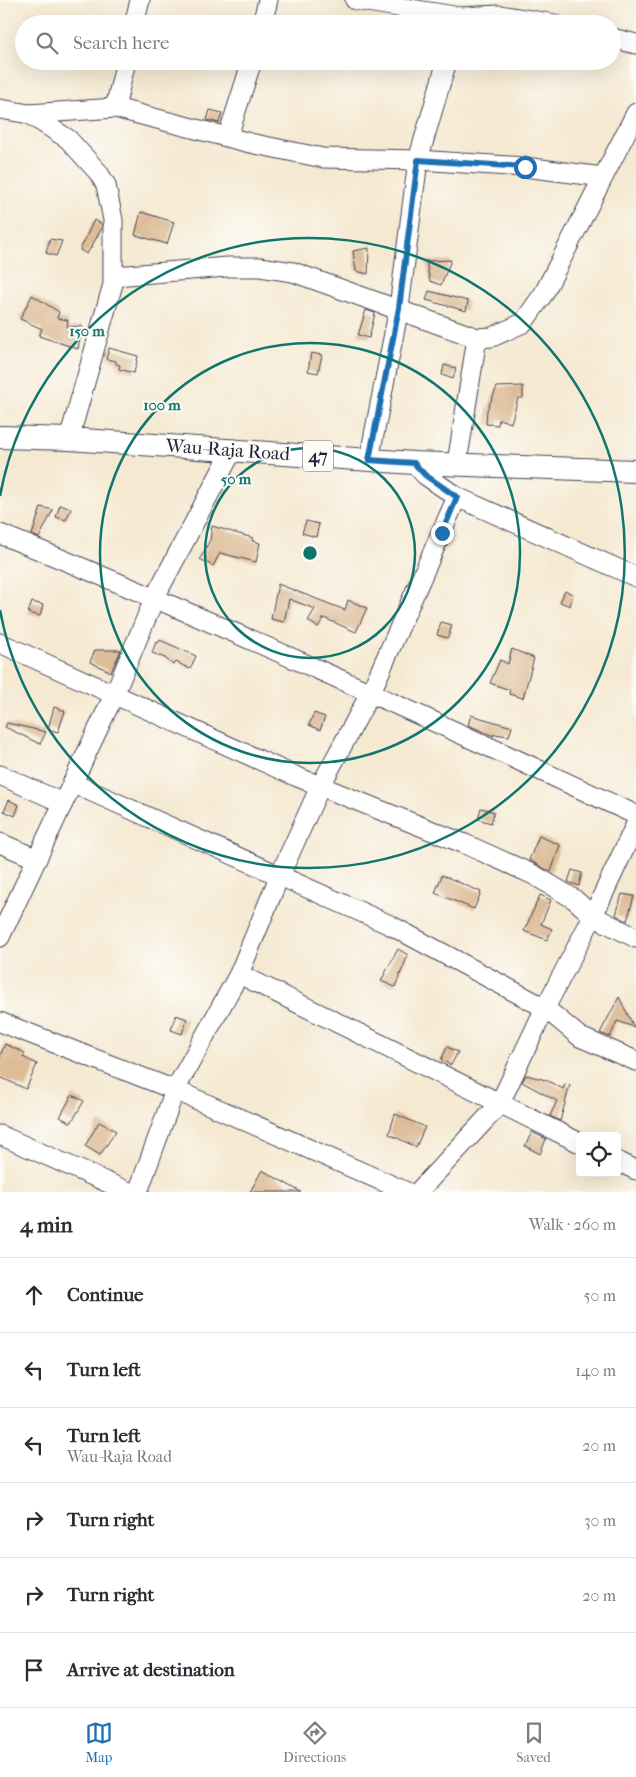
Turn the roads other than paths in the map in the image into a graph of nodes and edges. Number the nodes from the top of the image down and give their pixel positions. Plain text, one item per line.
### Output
1 (140, 0) edge
2 (268, 0) edge
3 (355, 0) edge
4 (501, 8) edge
5 (136, 15) edge
6 (264, 15) edge
7 (429, 15) edge
8 (478, 15) edge
9 (525, 15) edge
10 (621, 40) edge
11 (636, 44) edge
12 (124, 70) edge
13 (249, 70) edge
14 (444, 70) edge
15 (115, 108) junction
16 (0, 109) edge
17 (636, 113) edge
18 (29, 114) junction
19 (228, 136) junction
20 (418, 160) junction
21 (603, 177) junction
22 (114, 276) junction
23 (399, 308) junction
24 (477, 338) junction
25 (0, 438) edge
26 (69, 439) junction
27 (234, 449) junction
28 (369, 460) junction
29 (414, 463) junction
30 (457, 463) junction
31 (636, 471) edge
32 (457, 497) junction
33 (0, 534) edge
34 (636, 577) edge
35 (155, 597) junction
36 (0, 643) edge
37 (372, 692) junction
38 (114, 696) junction
39 (0, 775) edge
40 (72, 783) junction
41 (320, 787) junction
42 (63, 803) junction
43 (636, 816) edge
44 (636, 824) edge
45 (0, 843) edge
46 (37, 859) junction
47 (279, 877) junction
48 (593, 916) junction
49 (0, 937) edge
50 (636, 938) edge
51 (239, 974) junction
52 (545, 1008) junction
53 (0, 1022) edge
54 (636, 1061) edge
55 (175, 1090) junction
56 (499, 1105) junction
57 (0, 1135) edge
58 (576, 1141) edge
59 (621, 1163) edge
60 (636, 1170) edge
61 (129, 1192) edge
62 (138, 1192) edge
63 (407, 1192) edge
64 (418, 1192) edge

1 - 5 street
2 - 6 street
3 - 7 street
4 - 8 street
4 - 9 street
10 - 11 street
12 - 15 street
13 - 19 street
14 - 20 street
15 - 18 street
15 - 19 street
16 - 18 street
17 - 21 street
18 - 22 street
19 - 20 street
20 - 21 street
20 - 23 street
21 - 24 street
22 - 23 street
22 - 26 street
23 - 24 street
23 - 28 street
24 - 30 street
25 - 26 main road, Wau-Raja Road / 47
26 - 27 main road, Wau-Raja Road / 47
27 - 28 main road, Wau-Raja Road / 47
27 - 35 street
28 - 29 main road, Wau-Raja Road / 47
29 - 30 main road, Wau-Raja Road / 47
29 - 32 street
30 - 31 main road, Wau-Raja Road / 47
32 - 34 street
32 - 37 street
33 - 35 street
35 - 37 street
35 - 38 street
36 - 38 street
37 - 41 street
37 - 43 street
38 - 40 street
38 - 41 street
39 - 42 street
40 - 42 street
40 - 47 street
41 - 47 street
41 - 48 street
42 - 46 street
44 - 48 street
45 - 46 street
46 - 49 street
47 - 51 street
47 - 52 street
48 - 50 street
48 - 52 street
51 - 55 street
51 - 56 street
52 - 54 street
52 - 56 street
53 - 55 street
55 - 62 street
55 - 63 street
56 - 58 street
56 - 64 street
57 - 61 street
59 - 60 street

